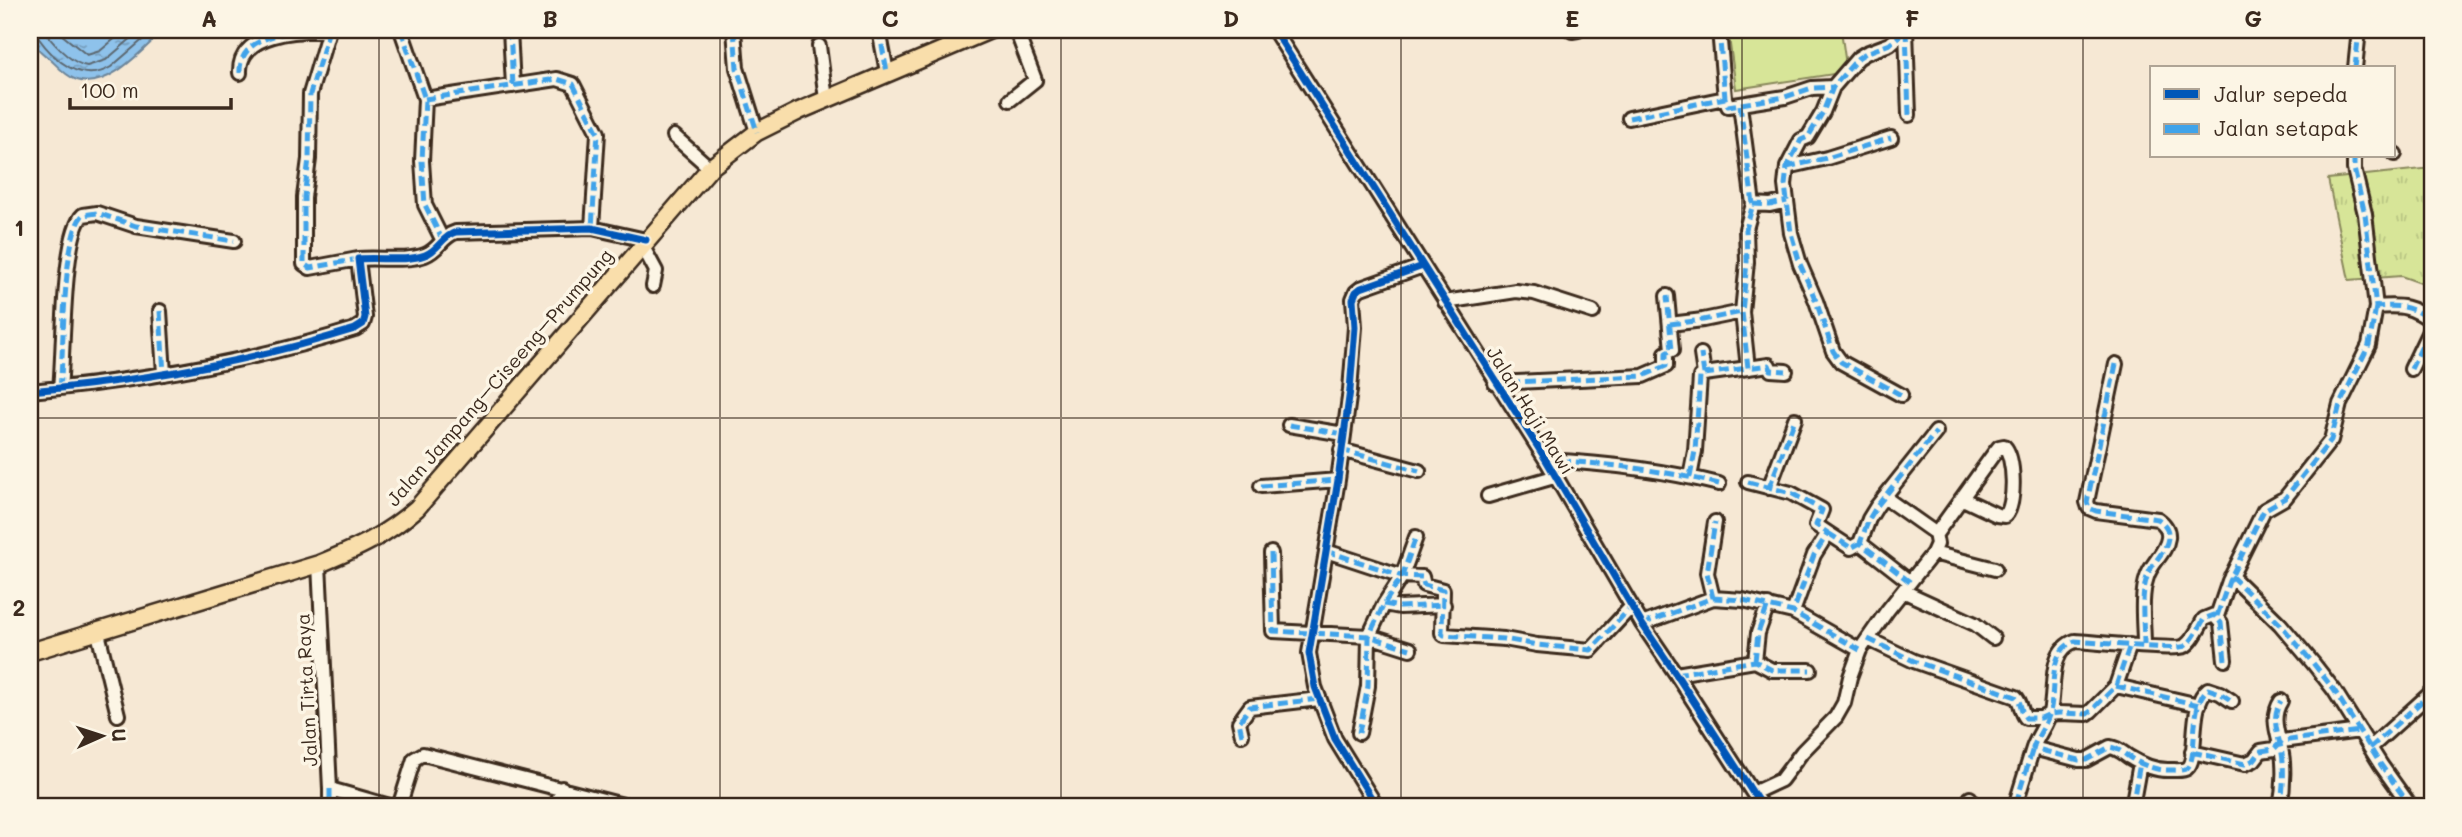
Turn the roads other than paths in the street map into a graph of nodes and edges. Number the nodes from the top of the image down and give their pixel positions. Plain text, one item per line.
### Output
1 (329, 30) edge
2 (401, 30) edge
3 (510, 30) edge
4 (734, 30) edge
5 (879, 30) edge
6 (990, 30) edge
7 (1016, 30) edge
8 (1274, 30) edge
9 (1719, 30) edge
10 (2359, 30) edge
11 (1905, 31) edge
12 (819, 46) dead end
13 (2355, 66) edge
14 (887, 72) junction
15 (240, 73) dead end
16 (513, 86) junction
17 (1833, 87) junction
18 (1725, 97) junction
19 (425, 99) junction
20 (826, 99) junction
21 (1010, 100) dead end
22 (1740, 105) junction
23 (1909, 116) dead end
24 (1629, 118) dead end
25 (757, 132) junction
26 (674, 136) dead end
27 (1891, 138) dead end
28 (2354, 158) edge
29 (1787, 167) junction
30 (710, 168) junction
31 (1787, 201) junction
32 (1753, 204) junction
33 (592, 228) junction
34 (442, 239) junction
35 (234, 241) dead end
36 (644, 243) junction
37 (358, 259) junction
38 (1423, 266) junction
39 (653, 286) dead end
40 (1667, 296) dead end
41 (1445, 302) junction
42 (2376, 307) junction
43 (160, 311) dead end
44 (1593, 312) dead end
45 (1742, 312) junction
46 (2432, 323) edge
47 (1670, 324) junction
48 (1700, 354) dead end
49 (2116, 364) dead end
50 (1748, 368) junction
51 (2411, 369) dead end
52 (1786, 371) dead end
53 (163, 374) junction
54 (1704, 374) junction
55 (1495, 383) junction
56 (60, 388) junction
57 (30, 391) edge
58 (1901, 395) dead end
59 (1795, 419) dead end
60 (1289, 425) dead end
61 (1936, 432) dead end
62 (1344, 434) junction
63 (1341, 450) junction
64 (1546, 460) junction
65 (1419, 471) dead end
66 (1554, 477) junction
67 (1690, 477) junction
68 (1338, 480) junction
69 (1748, 482) dead end
70 (1719, 484) dead end
71 (1261, 486) dead end
72 (1769, 488) junction
73 (1488, 496) dead end
74 (1884, 497) junction
75 (1963, 499) junction
76 (1715, 523) dead end
77 (1828, 533) junction
78 (1936, 534) junction
79 (1416, 537) dead end
80 (1860, 543) junction
81 (1326, 551) junction
82 (1271, 553) dead end
83 (1933, 553) junction
84 (319, 564) junction
85 (1995, 569) dead end
86 (1402, 576) junction
87 (2231, 576) junction
88 (1907, 587) junction
89 (1713, 598) junction
90 (1384, 604) junction
91 (1444, 605) junction
92 (1768, 605) junction
93 (1631, 607) junction
94 (1793, 612) junction
95 (2217, 616) junction
96 (1642, 625) junction
97 (1312, 632) junction
98 (98, 633) junction
99 (1369, 636) junction
100 (1993, 638) dead end
101 (1868, 639) junction
102 (2137, 645) junction
103 (1410, 649) dead end
104 (1860, 650) junction
105 (30, 652) edge
106 (2225, 660) dead end
107 (1755, 661) junction
108 (1811, 670) dead end
109 (1676, 674) junction
110 (2116, 686) junction
111 (2432, 692) edge
112 (1319, 699) junction
113 (2232, 701) dead end
114 (2280, 701) dead end
115 (2199, 705) junction
116 (2050, 714) junction
117 (118, 715) dead end
118 (2360, 732) junction
119 (1359, 733) dead end
120 (1242, 735) dead end
121 (2282, 741) junction
122 (2033, 748) junction
123 (2370, 748) junction
124 (2192, 752) junction
125 (2140, 763) junction
126 (562, 788) junction
127 (330, 789) junction
128 (1753, 793) junction
129 (331, 807) edge
130 (393, 807) edge
131 (399, 807) edge
132 (556, 807) edge
133 (631, 807) edge
134 (1377, 807) edge
135 (1762, 807) edge
136 (2001, 807) edge
137 (2132, 807) edge
138 (2280, 807) edge
139 (2411, 807) edge

1 - 15 street
1 - 37 street
2 - 19 street
3 - 16 street
4 - 25 street
5 - 14 street
6 - 14 main road, Jalan Jampang–Ciseeng–Prumpung
7 - 21 street
8 - 38 street, Jalan Haji Mawi
9 - 18 street
10 - 13 street
11 - 17 street
11 - 23 street
12 - 20 street
14 - 20 main road, Jalan Jampang–Ciseeng–Prumpung
16 - 19 street
16 - 33 street
17 - 22 street
17 - 29 street
18 - 22 street
18 - 24 street
19 - 34 street
20 - 25 main road, Jalan Jampang–Ciseeng–Prumpung
22 - 32 street
25 - 30 main road, Jalan Jampang–Ciseeng–Prumpung
26 - 30 street
27 - 29 street
28 - 42 street
29 - 31 street
30 - 36 main road, Jalan Jampang–Ciseeng–Prumpung
31 - 32 street
31 - 58 street
32 - 45 street
33 - 34 street
33 - 36 street
34 - 37 street
35 - 56 street
36 - 39 street
36 - 84 main road, Jalan Jampang–Ciseeng–Prumpung
37 - 53 street
38 - 41 street, Jalan Haji Mawi
38 - 62 street
40 - 47 street
41 - 44 street
41 - 55 street, Jalan Haji Mawi
42 - 46 street
42 - 87 street
43 - 53 street
45 - 47 street
45 - 50 street
46 - 51 street
47 - 55 street
48 - 54 street
49 - 102 street
50 - 52 street
50 - 54 street
53 - 56 street
54 - 67 street
55 - 64 street, Jalan Haji Mawi
56 - 57 street
59 - 72 street
60 - 62 street
61 - 74 street
62 - 63 street
63 - 65 street
63 - 68 street
64 - 66 street, Jalan Haji Mawi
64 - 67 street
66 - 73 street
66 - 93 street, Jalan Haji Mawi
67 - 70 street
68 - 71 street
68 - 81 street
69 - 72 street
72 - 77 street
74 - 78 street
74 - 80 street
75 - 75 street
75 - 78 street
76 - 89 street
77 - 80 street
77 - 94 street
78 - 83 street
79 - 86 street
80 - 88 street
81 - 86 street
81 - 97 street
82 - 97 street
83 - 85 street
83 - 88 street
84 - 98 main road, Jalan Jampang–Ciseeng–Prumpung
84 - 127 street, Jalan Tirta Raya
86 - 90 street
86 - 91 street
87 - 95 street
87 - 118 street
88 - 100 street
88 - 101 street
89 - 92 street
89 - 96 street
90 - 91 street
90 - 99 street
91 - 93 street
92 - 94 street
92 - 107 street
93 - 96 street, Jalan Haji Mawi
94 - 104 street
95 - 102 street
95 - 106 street
96 - 109 street, Jalan Haji Mawi
97 - 99 street
97 - 112 street
98 - 105 main road, Jalan Jampang–Ciseeng–Prumpung
98 - 117 street
99 - 103 street
99 - 119 street
101 - 104 street
101 - 116 street
102 - 110 street
102 - 116 street
104 - 128 street
107 - 108 street
107 - 109 street
109 - 128 street, Jalan Haji Mawi
110 - 115 street
110 - 116 street
111 - 123 street
112 - 120 street
112 - 134 street
113 - 115 street
114 - 121 street
115 - 124 street
116 - 122 street
118 - 121 street
118 - 123 street
121 - 124 street
121 - 138 street
122 - 125 street
122 - 136 street
123 - 139 street
124 - 125 street
125 - 137 street
126 - 131 street
126 - 132 street
126 - 133 street
127 - 129 street
127 - 130 street, Jalan Tirta Raya
128 - 135 street, Jalan Haji Mawi

